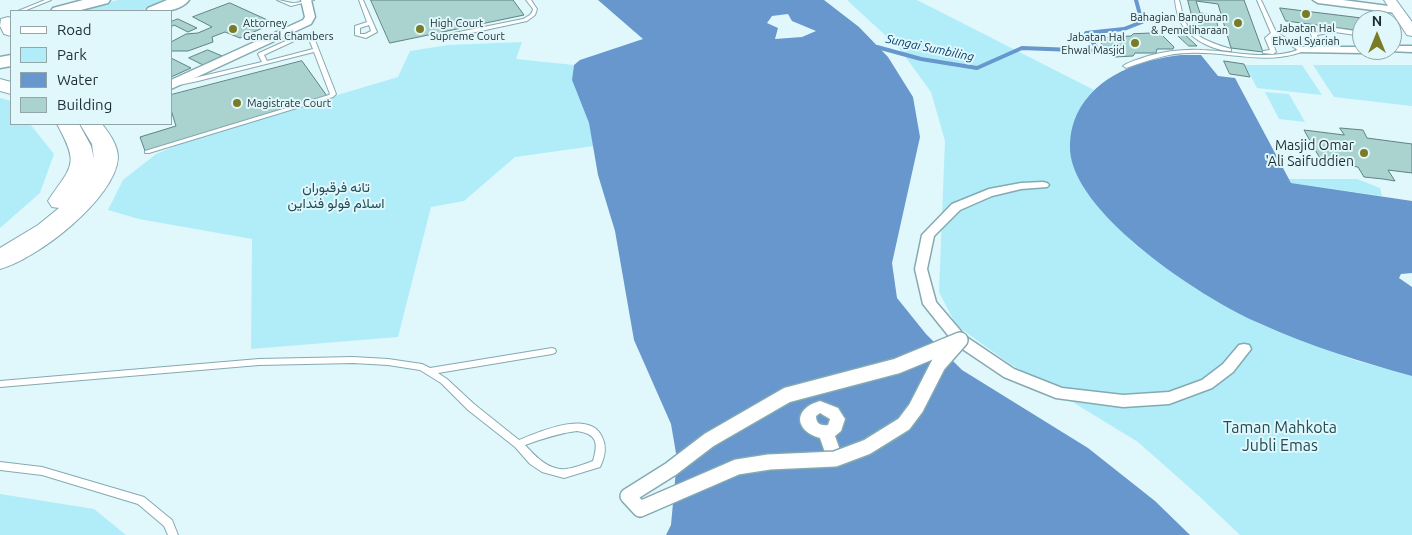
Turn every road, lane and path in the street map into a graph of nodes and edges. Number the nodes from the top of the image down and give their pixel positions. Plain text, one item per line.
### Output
1 (48, 0) edge
2 (102, 0) edge
3 (181, 0) edge
4 (280, 0) edge
5 (361, 0) edge
6 (528, 0) edge
7 (1177, 0) edge
8 (1259, 0) edge
9 (1318, 0) edge
10 (308, 1) edge
11 (1393, 5) edge
12 (31, 10) edge
13 (63, 10) edge
14 (156, 10) edge
15 (370, 23) dead end
16 (1352, 32) edge
17 (1412, 32) edge
18 (1274, 33) junction
19 (439, 38) dead end
20 (249, 49) junction
21 (316, 50) junction
22 (1302, 50) junction
23 (1324, 50) junction
24 (1352, 50) edge
25 (261, 54) junction
26 (265, 62) junction
27 (1126, 66) dead end
28 (172, 84) edge
29 (80, 125) edge
30 (147, 152) dead end
31 (1043, 185) dead end
32 (0, 247) edge
33 (0, 260) edge
34 (960, 340) junction
35 (1244, 349) dead end
36 (552, 351) dead end
37 (429, 371) junction
38 (0, 384) edge
39 (817, 386) junction
40 (518, 444) junction
41 (835, 459) junction
42 (0, 466) edge
43 (173, 535) edge

1 - 12 lane
2 - 13 main road
3 - 14 main road
4 - 10 lane
5 - 15 lane
6 - 19 lane
7 - 18 lane
8 - 18 lane
9 - 11 street
10 - 20 street
11 - 17 street
16 - 23 lane
18 - 22 lane
20 - 25 lane
20 - 28 street
21 - 25 lane
21 - 26 lane
21 - 30 lane
22 - 23 street
22 - 27 lane
23 - 24 street
25 - 26 lane
26 - 28 lane
29 - 32 highway
29 - 33 highway
31 - 34 street
34 - 35 street
34 - 39 street, bridge
34 - 41 street, bridge
36 - 37 lane
37 - 38 lane
37 - 40 lane
39 - 41 street
39 - 41 street, bridge
40 - 40 lane
42 - 43 lane

